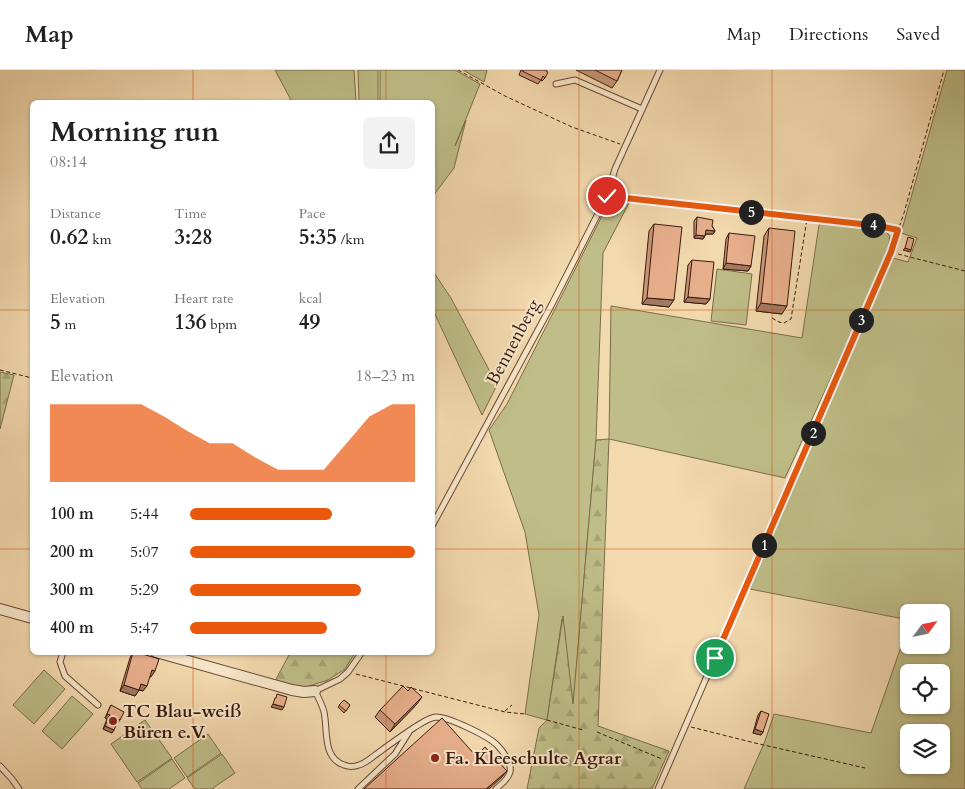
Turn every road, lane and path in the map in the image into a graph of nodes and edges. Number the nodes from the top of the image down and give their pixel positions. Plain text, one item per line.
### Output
1 (458, 70) edge
2 (660, 70) edge
3 (944, 70) edge
4 (556, 84) dead end
5 (642, 109) junction
6 (625, 146) junction
7 (607, 196) junction
8 (808, 218) junction
9 (898, 230) junction
10 (891, 252) junction
11 (965, 271) edge
12 (772, 318) dead end
13 (0, 370) edge
14 (30, 378) edge
15 (435, 520) edge
16 (0, 609) edge
17 (30, 617) edge
18 (62, 655) edge
19 (167, 655) edge
20 (360, 655) edge
21 (348, 672) junction
22 (315, 691) junction
23 (98, 705) dead end
24 (512, 705) dead end
25 (505, 712) junction
26 (525, 714) dead end
27 (547, 720) dead end
28 (686, 726) junction
29 (583, 730) dead end
30 (409, 731) junction
31 (597, 732) dead end
32 (670, 762) junction
33 (0, 766) edge
34 (864, 768) dead end
35 (19, 789) edge
36 (358, 789) edge
37 (496, 789) edge
38 (658, 789) edge

1 - 6 path
2 - 5 lane, Bennenberg
3 - 9 path
4 - 5 lane
5 - 6 lane, Bennenberg
6 - 7 lane, Bennenberg
7 - 8 path
7 - 15 lane, Bennenberg
8 - 9 path
8 - 12 path
9 - 10 path
10 - 11 path
10 - 28 lane
13 - 14 path
16 - 17 street
18 - 23 lane
19 - 22 street
20 - 21 lane
21 - 22 lane
21 - 25 path
22 - 30 lane
24 - 25 path
25 - 26 path
27 - 29 path
28 - 32 lane
28 - 34 path
30 - 36 lane
30 - 37 lane
31 - 32 path
32 - 38 lane
33 - 35 lane

